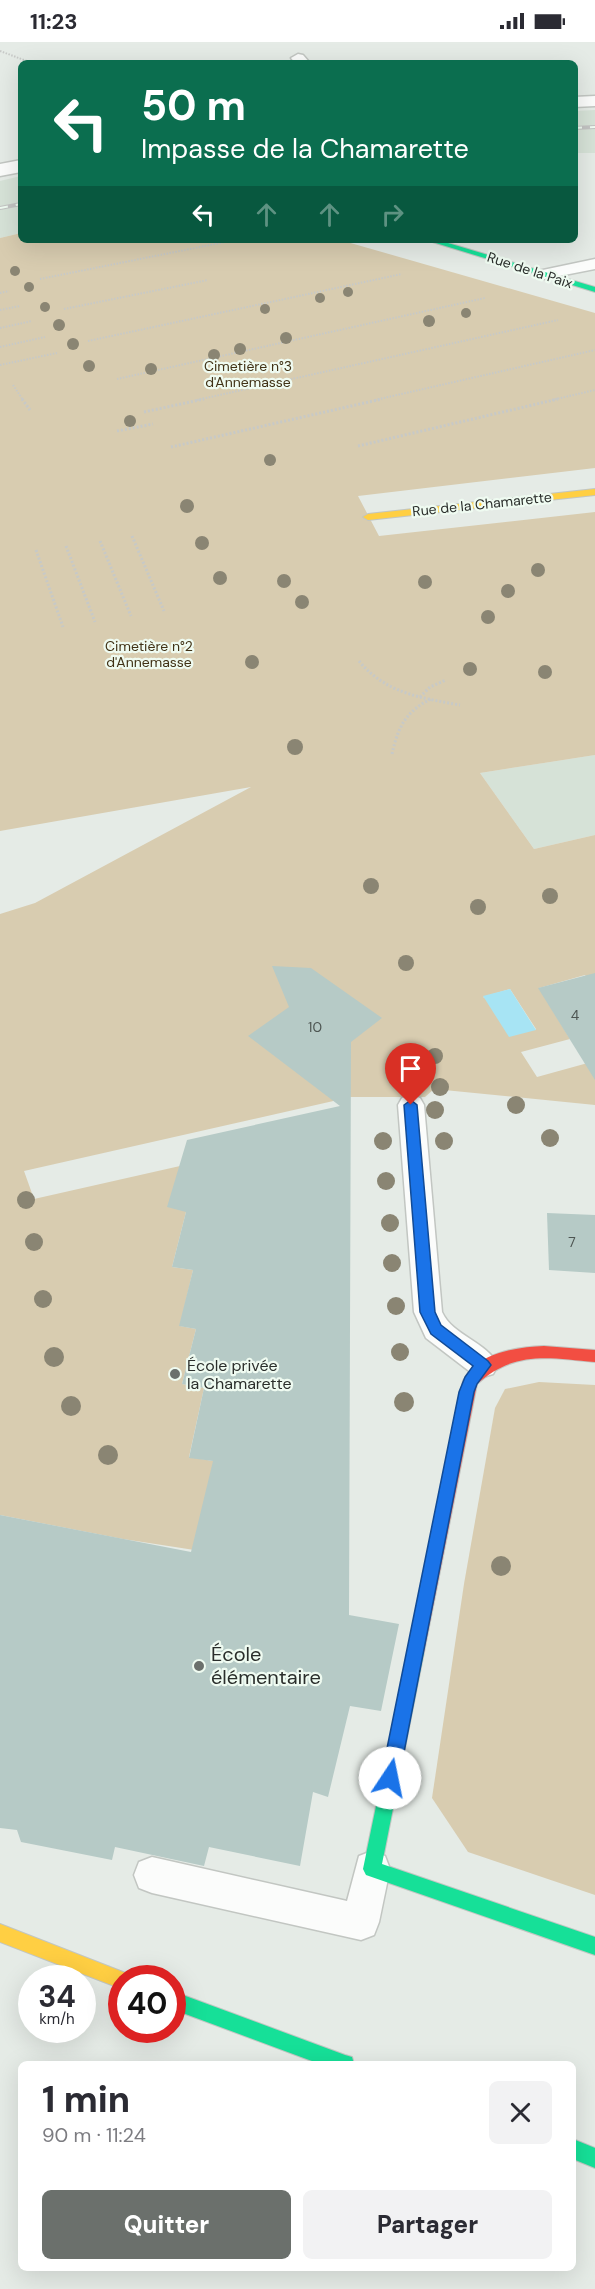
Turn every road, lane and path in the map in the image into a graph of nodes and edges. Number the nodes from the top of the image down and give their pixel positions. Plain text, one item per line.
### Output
1 (0, 51) edge
2 (24, 60) edge
3 (595, 101) edge
4 (578, 102) edge
5 (18, 166) edge
6 (0, 170) edge
7 (220, 243) edge
8 (440, 243) edge
9 (595, 264) edge
10 (402, 274) dead end
11 (544, 274) junction
12 (40, 279) dead end
13 (208, 280) dead end
14 (595, 290) edge
15 (9, 291) dead end
16 (0, 292) edge
17 (485, 298) dead end
18 (20, 306) dead end
19 (64, 309) dead end
20 (0, 310) edge
21 (558, 320) dead end
22 (32, 321) dead end
23 (0, 328) edge
24 (45, 337) dead end
25 (88, 341) dead end
26 (0, 347) edge
27 (595, 350) edge
28 (57, 353) dead end
29 (0, 365) edge
30 (117, 378) dead end
31 (13, 385) dead end
32 (595, 390) edge
33 (30, 410) dead end
34 (144, 412) dead end
35 (153, 424) dead end
36 (117, 431) dead end
37 (358, 446) dead end
38 (171, 447) dead end
39 (595, 492) edge
40 (368, 517) dead end
41 (132, 536) dead end
42 (100, 541) dead end
43 (66, 546) dead end
44 (36, 550) dead end
45 (164, 611) dead end
46 (131, 616) dead end
47 (95, 622) dead end
48 (63, 627) dead end
49 (359, 661) dead end
50 (446, 680) dead end
51 (420, 697) junction
52 (431, 699) junction
53 (460, 705) dead end
54 (392, 754) dead end
55 (411, 1105) dead end
56 (595, 1356) edge
57 (483, 1365) junction
58 (372, 1869) junction
59 (152, 1875) dead end
60 (0, 1933) edge
61 (595, 1946) edge
62 (108, 1975) edge
63 (186, 2005) edge
64 (337, 2061) edge
65 (576, 2151) edge
66 (595, 2158) edge

1 - 2 path
3 - 4 street
5 - 6 street
7 - 12 path
8 - 11 street, Rue de la Paix
9 - 11 lane
10 - 25 path
11 - 14 street, Rue de la Paix
13 - 19 path
15 - 16 path
17 - 30 path
18 - 20 path
21 - 34 path
22 - 23 path
24 - 26 path
27 - 38 path
28 - 29 path
31 - 33 path
32 - 37 path
35 - 36 path
39 - 40 street, Rue de la Chamarette
41 - 45 path
42 - 46 path
43 - 47 path
44 - 48 path
49 - 51 path
50 - 51 path
51 - 52 path
52 - 53 path
52 - 54 path
55 - 57 lane
56 - 57 street
57 - 58 street
58 - 59 lane
58 - 61 street
60 - 62 street
63 - 64 street
65 - 66 street

